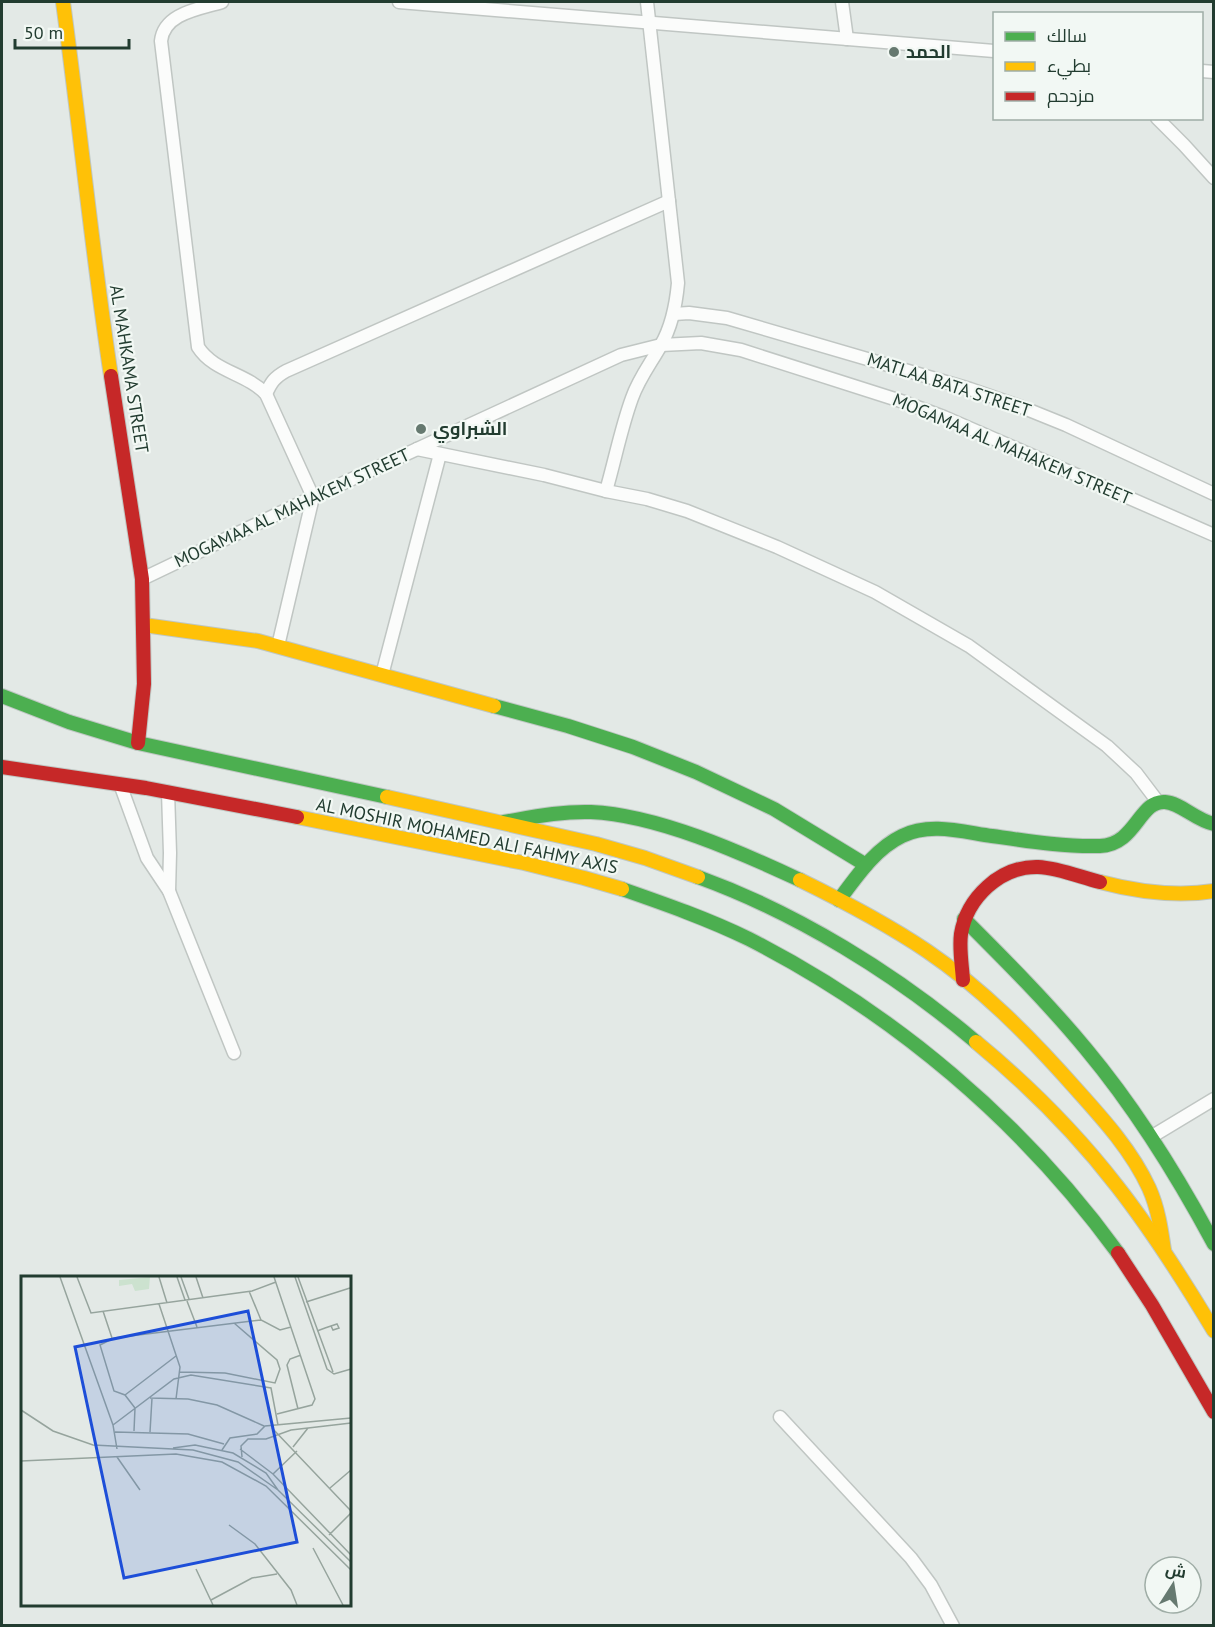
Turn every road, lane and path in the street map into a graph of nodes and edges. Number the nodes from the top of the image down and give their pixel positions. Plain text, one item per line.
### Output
1 (63, 2) edge
2 (222, 2) edge
3 (399, 2) edge
4 (647, 2) edge
5 (842, 2) edge
6 (650, 23) junction
7 (847, 39) junction
8 (993, 51) edge
9 (1159, 120) edge
10 (1214, 178) edge
11 (669, 201) junction
12 (674, 314) junction
13 (661, 345) junction
14 (266, 394) junction
15 (417, 449) junction
16 (441, 454) junction
17 (606, 491) junction
18 (1214, 494) edge
19 (313, 497) junction
20 (1214, 535) edge
21 (142, 579) junction
22 (144, 625) junction
23 (279, 646) junction
24 (382, 675) junction
25 (2, 696) edge
26 (138, 743) junction
27 (2, 767) edge
28 (120, 784) junction
29 (168, 792) junction
30 (1158, 802) junction
31 (502, 822) junction
32 (1212, 826) edge
33 (1066, 843) junction
34 (866, 865) junction
35 (1062, 872) junction
36 (169, 891) junction
37 (1214, 891) edge
38 (839, 900) junction
39 (964, 919) junction
40 (963, 980) junction
41 (234, 1053) dead end
42 (1214, 1099) edge
43 (1151, 1137) junction
44 (1214, 1244) edge
45 (1164, 1250) junction
46 (1214, 1331) edge
47 (1214, 1412) edge
48 (780, 1417) dead end
49 (953, 1626) edge

1 - 21 street, AL MAHKAMA STREET
2 - 14 street
3 - 6 street
4 - 6 street
5 - 7 street
6 - 7 street
6 - 11 street
7 - 8 street
9 - 10 street
11 - 12 street
11 - 14 street
12 - 13 street
12 - 18 street, MATLAA BATA STREET
13 - 15 street, MOGAMAA AL MAHAKEM STREET
13 - 17 street
13 - 20 street, MOGAMAA AL MAHAKEM STREET
14 - 19 street
15 - 16 street
15 - 19 street, MOGAMAA AL MAHAKEM STREET
16 - 17 street
16 - 24 street
17 - 30 street
19 - 21 street, MOGAMAA AL MAHAKEM STREET
19 - 23 street
21 - 22 street, AL MAHKAMA STREET
22 - 23 street
22 - 26 street, AL MAHKAMA STREET
23 - 24 street
24 - 34 street
25 - 26 street, AL MOSHIR MOHAMED ALI FAHMY AXIS
26 - 31 street, AL MOSHIR MOHAMED ALI FAHMY AXIS
27 - 28 street, AL MOSHIR MOHAMED ALI FAHMY AXIS
28 - 29 street, AL MOSHIR MOHAMED ALI FAHMY AXIS
28 - 36 street
29 - 36 street
29 - 47 street, AL MOSHIR MOHAMED ALI FAHMY AXIS
30 - 32 street
30 - 33 street
31 - 38 street
31 - 45 street, AL MOSHIR MOHAMED ALI FAHMY AXIS
33 - 34 street
33 - 35 street
34 - 38 street
35 - 37 street
35 - 39 street
36 - 41 street
38 - 40 street
39 - 40 street
39 - 43 street
40 - 45 street
42 - 43 street
43 - 44 street
45 - 46 street, AL MOSHIR MOHAMED ALI FAHMY AXIS
48 - 49 street

